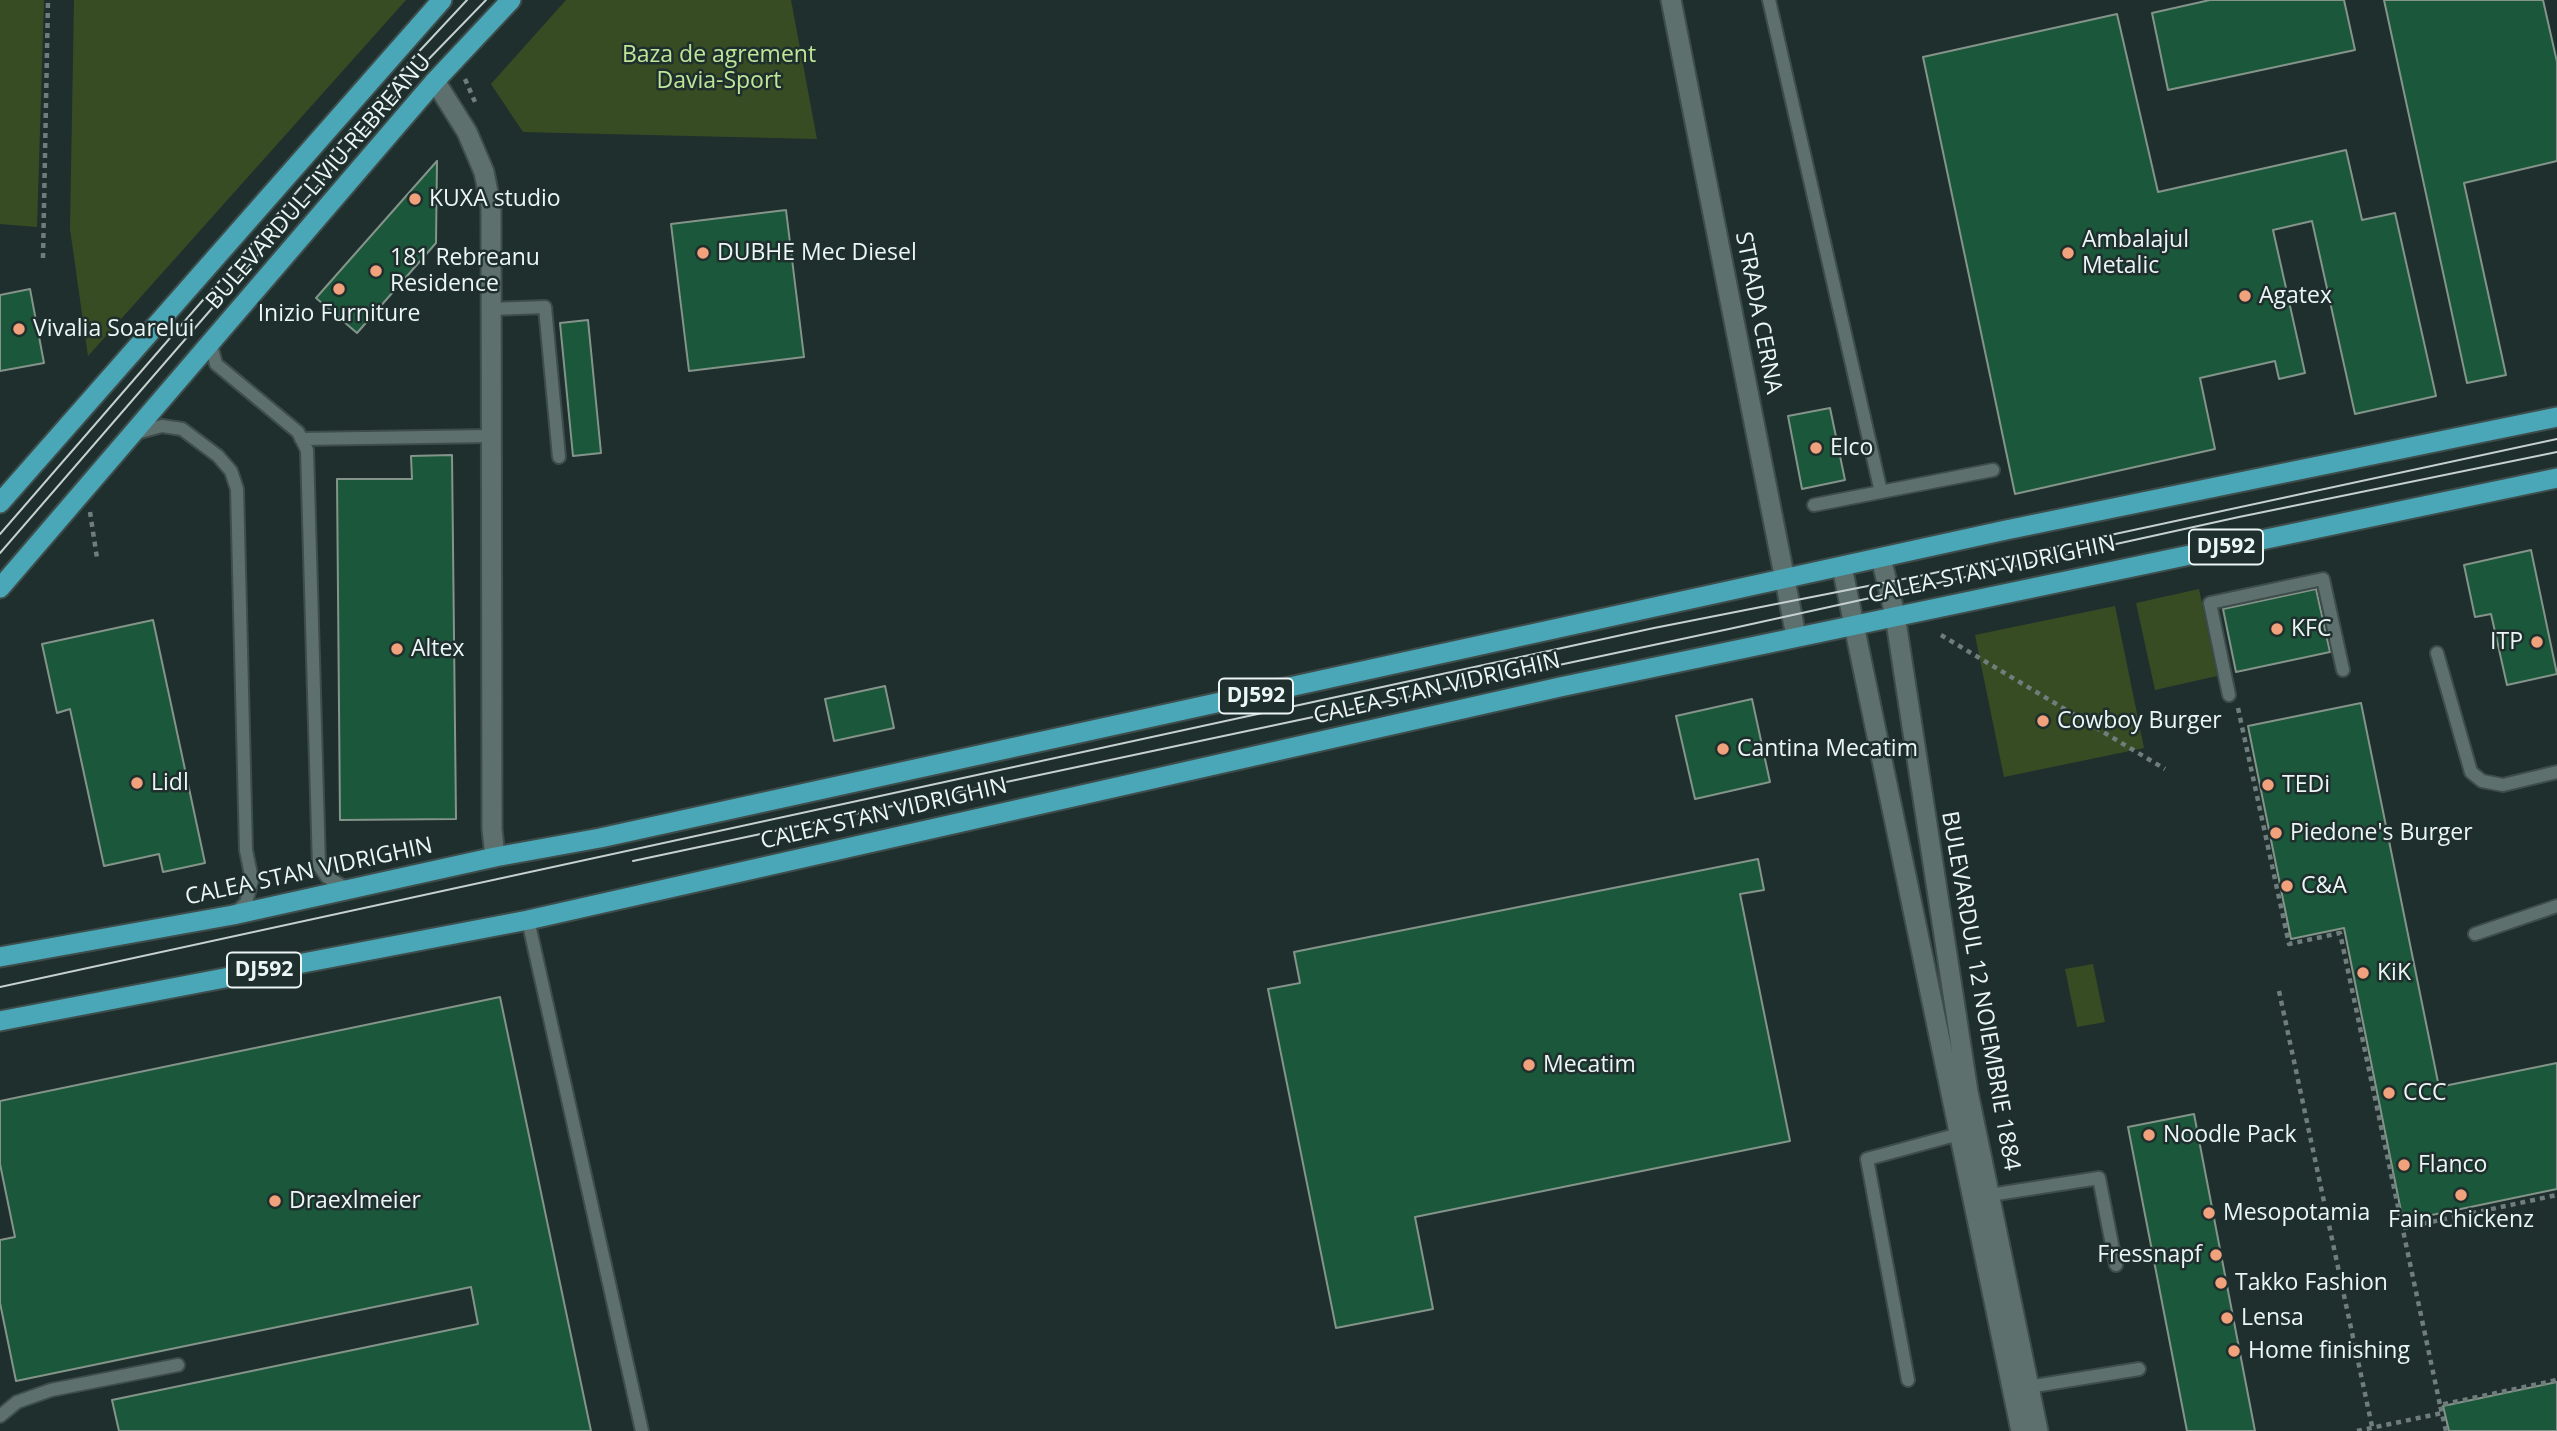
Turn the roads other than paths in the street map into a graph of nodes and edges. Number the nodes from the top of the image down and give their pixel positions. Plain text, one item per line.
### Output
1 (442, 0) edge
2 (511, 0) edge
3 (1671, 0) edge
4 (1769, 0) edge
5 (435, 82) junction
6 (491, 309) junction
7 (211, 345) junction
8 (2557, 417) edge
9 (132, 435) junction
10 (491, 436) junction
11 (302, 439) junction
12 (559, 457) dead end
13 (1993, 470) dead end
14 (2557, 478) edge
15 (1881, 492) junction
16 (0, 503) edge
17 (1814, 505) dead end
18 (1881, 558) junction
19 (1842, 567) junction
20 (1785, 580) junction
21 (0, 588) edge
22 (1895, 615) junction
23 (1854, 624) junction
24 (1796, 636) junction
25 (2437, 653) dead end
26 (2343, 670) dead end
27 (2229, 695) dead end
28 (2557, 772) edge
29 (495, 857) junction
30 (350, 890) junction
31 (2557, 906) edge
32 (233, 915) junction
33 (528, 920) junction
34 (2476, 934) dead end
35 (0, 957) edge
36 (0, 1021) edge
37 (1959, 1134) junction
38 (1990, 1195) junction
39 (2116, 1265) dead end
40 (178, 1365) dead end
41 (2139, 1369) dead end
42 (1908, 1380) dead end
43 (2028, 1387) junction
44 (0, 1416) edge
45 (642, 1431) edge
46 (2021, 1431) edge
47 (2038, 1431) edge

1 - 16 main road, BULEVARDUL LIVIU REBREANU
2 - 5 main road, BULEVARDUL LIVIU REBREANU
3 - 20 street, STRADA CERNA
4 - 15 lane
5 - 6 street
5 - 7 main road, BULEVARDUL LIVIU REBREANU
6 - 10 street
6 - 12 lane
7 - 9 main road, BULEVARDUL LIVIU REBREANU
7 - 11 lane
8 - 18 main road, CALEA STAN VIDRIGHIN / DJ592
9 - 21 main road, BULEVARDUL LIVIU REBREANU
9 - 32 lane
10 - 11 lane
10 - 29 street
11 - 30 lane
13 - 15 lane
14 - 22 main road, CALEA STAN VIDRIGHIN / DJ592
15 - 17 lane
18 - 19 main road, CALEA STAN VIDRIGHIN / DJ592
18 - 22 street, BULEVARDUL 12 NOIEMBRIE 1884
19 - 20 main road, CALEA STAN VIDRIGHIN / DJ592
19 - 23 street, BULEVARDUL 12 NOIEMBRIE 1884
20 - 24 street, STRADA CERNA
20 - 29 main road, CALEA STAN VIDRIGHIN / DJ592
22 - 23 main road, CALEA STAN VIDRIGHIN / DJ592
22 - 38 street, BULEVARDUL 12 NOIEMBRIE 1884
23 - 24 main road, CALEA STAN VIDRIGHIN / DJ592
23 - 37 street, BULEVARDUL 12 NOIEMBRIE 1884
24 - 33 main road, CALEA STAN VIDRIGHIN / DJ592
25 - 28 lane
26 - 27 lane
29 - 30 main road, CALEA STAN VIDRIGHIN / DJ592
30 - 32 main road, CALEA STAN VIDRIGHIN / DJ592
31 - 34 lane
32 - 35 main road, CALEA STAN VIDRIGHIN / DJ592
33 - 36 main road, CALEA STAN VIDRIGHIN / DJ592
33 - 45 lane
37 - 42 lane
37 - 46 street, BULEVARDUL 12 NOIEMBRIE 1884
38 - 39 lane
38 - 43 street, BULEVARDUL 12 NOIEMBRIE 1884
40 - 44 lane
41 - 43 lane
43 - 47 street, BULEVARDUL 12 NOIEMBRIE 1884

